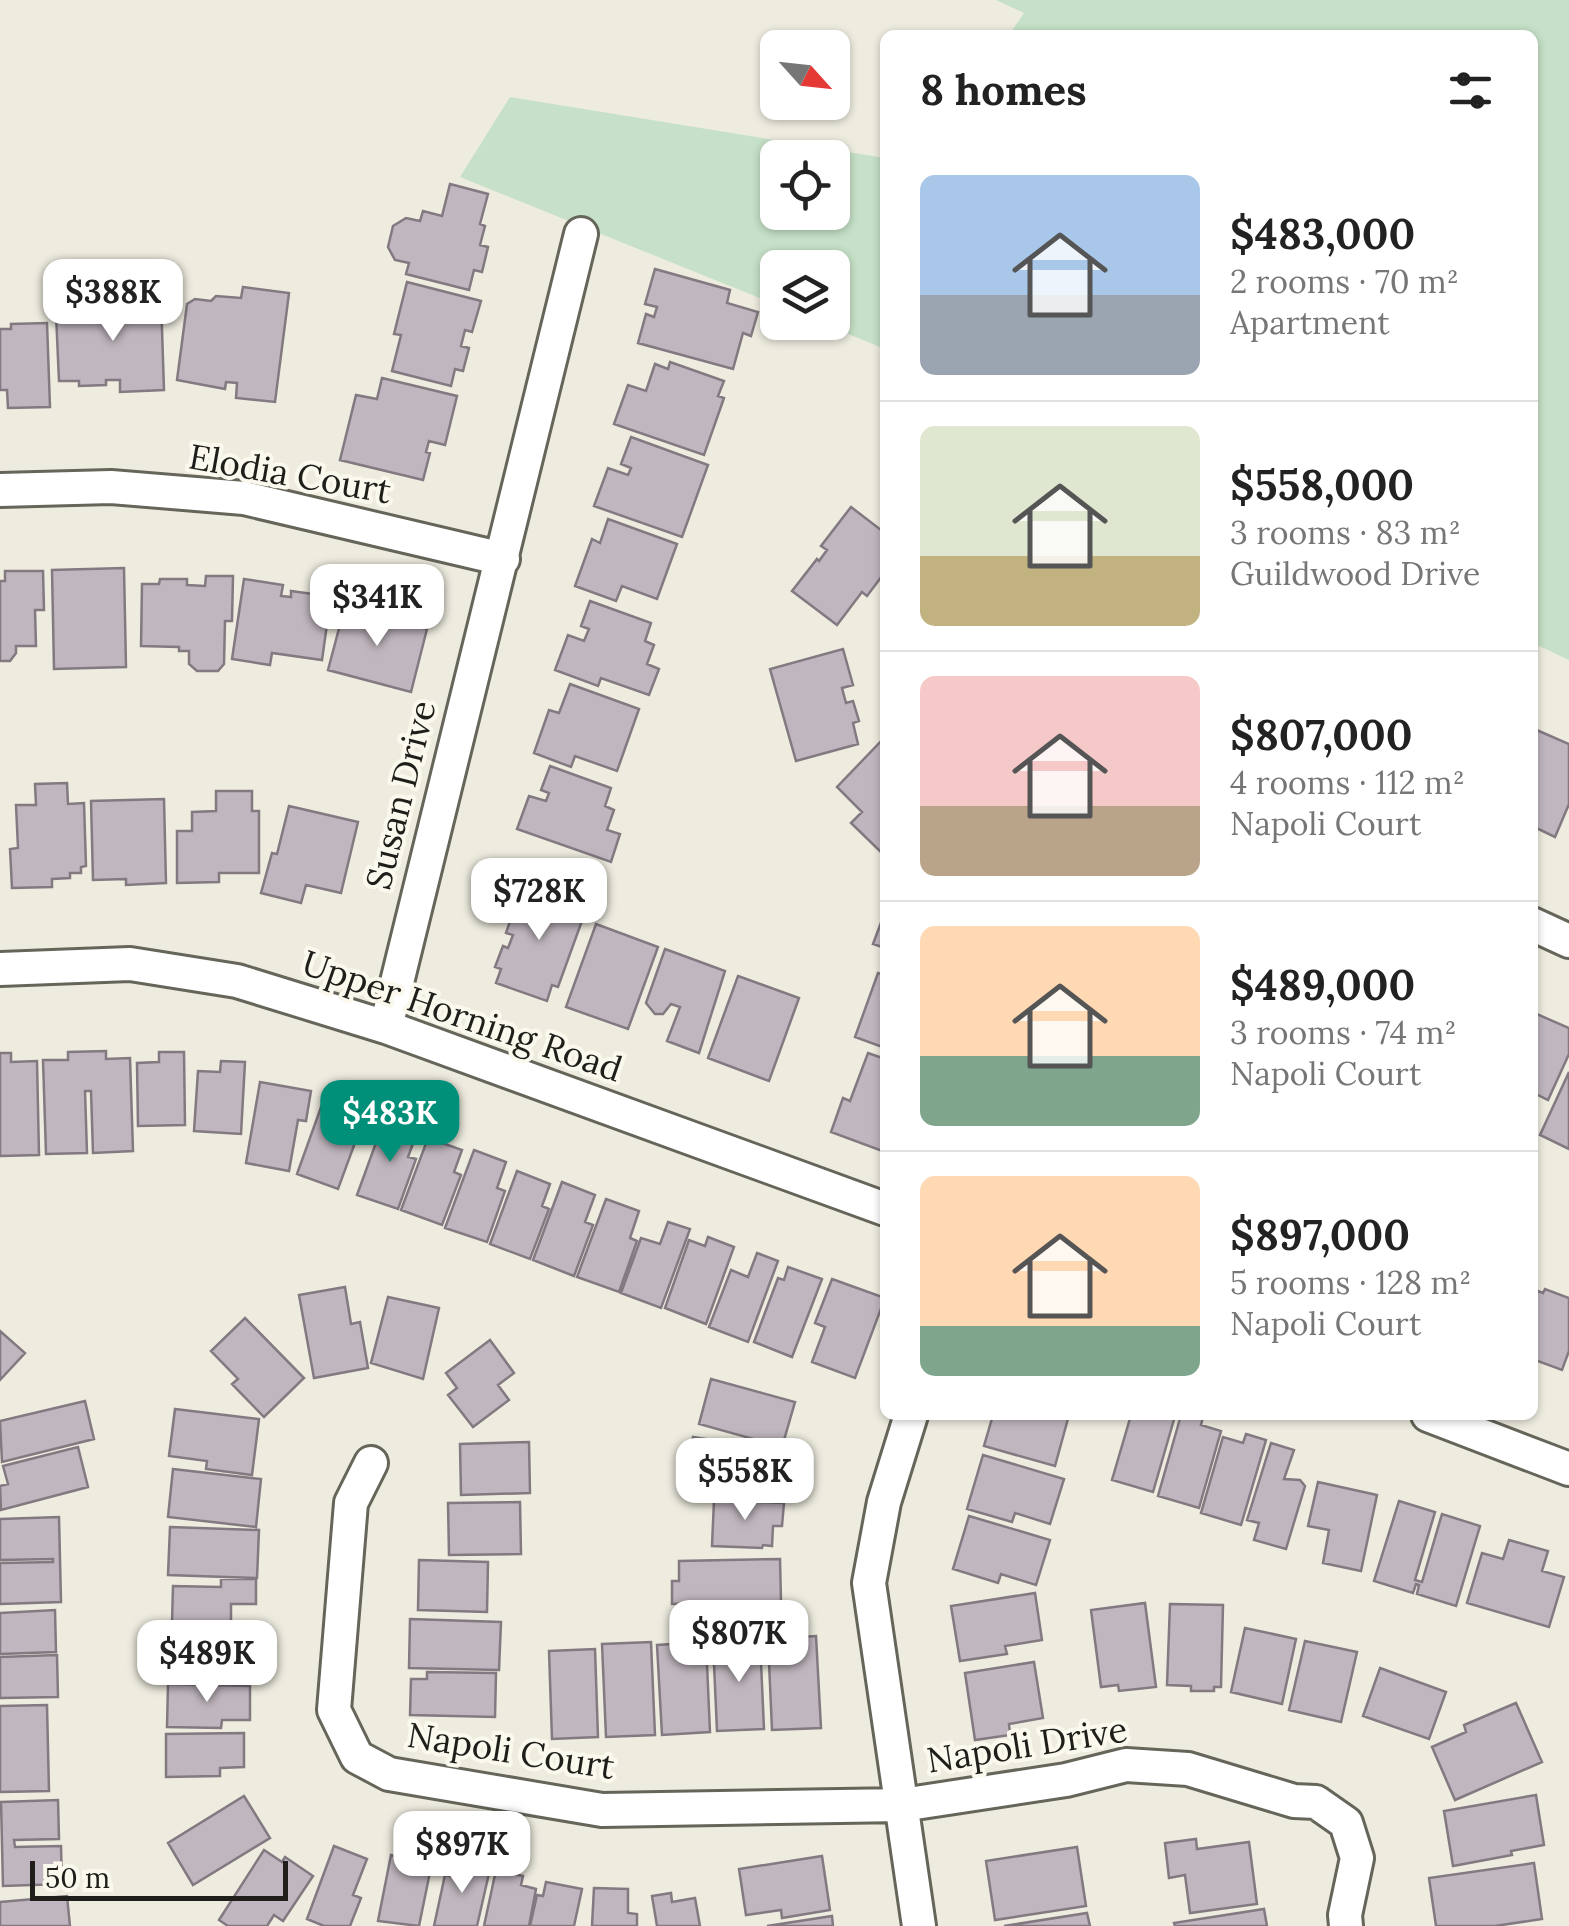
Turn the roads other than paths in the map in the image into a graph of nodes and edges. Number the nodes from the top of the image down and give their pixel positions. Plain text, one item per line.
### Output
1 (582, 234) dead end
2 (0, 490) edge
3 (504, 559) junction
4 (1538, 927) edge
5 (1569, 941) edge
6 (0, 969) edge
7 (386, 1027) junction
8 (880, 1208) edge
9 (909, 1420) edge
10 (1441, 1420) edge
11 (371, 1463) dead end
12 (1569, 1469) edge
13 (902, 1805) junction
14 (919, 1926) edge
15 (1346, 1926) edge

1 - 3 street, Susan Drive
2 - 3 street, Elodia Court
3 - 7 street, Susan Drive
4 - 5 street
6 - 7 street, Upper Horning Road
7 - 8 street, Upper Horning Road
9 - 13 street
10 - 12 street
11 - 13 street, Napoli Court
13 - 14 street
13 - 15 street, Napoli Drive

